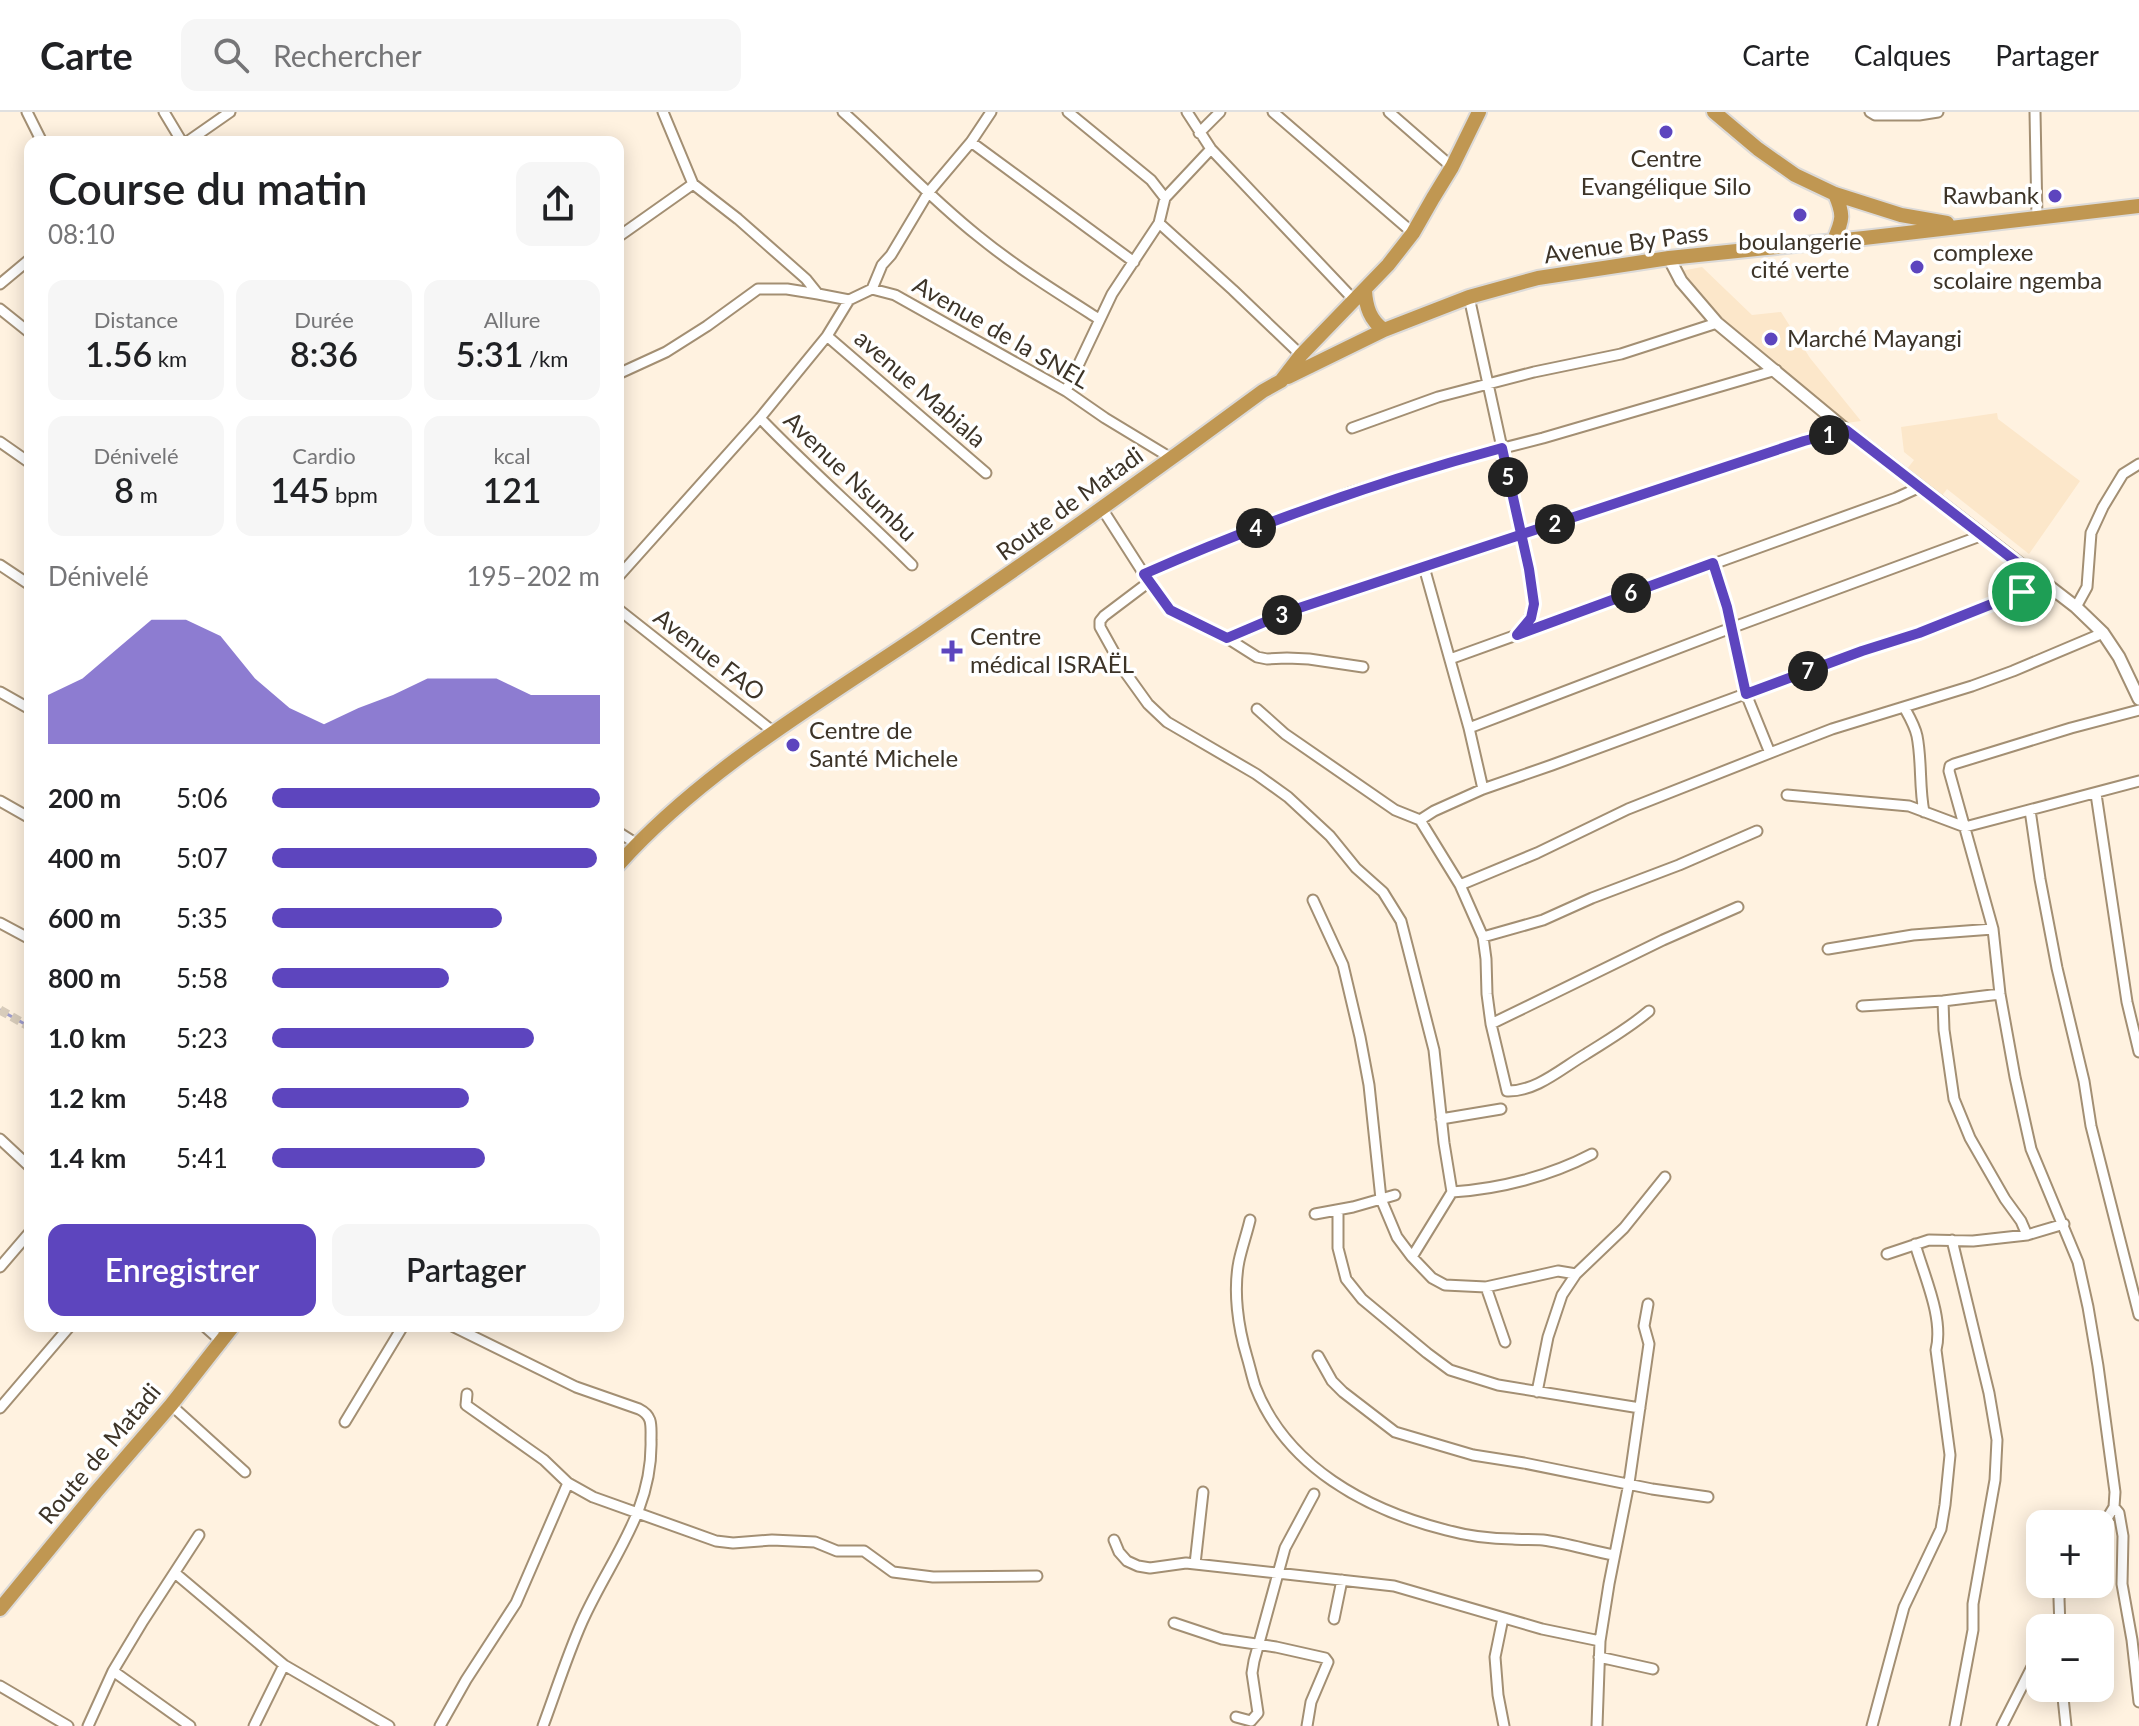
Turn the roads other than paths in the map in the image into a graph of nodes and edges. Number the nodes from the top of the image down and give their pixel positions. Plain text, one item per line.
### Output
1 (27, 112) edge
2 (164, 112) edge
3 (230, 112) edge
4 (663, 112) edge
5 (843, 112) edge
6 (991, 112) edge
7 (1068, 112) edge
8 (1187, 112) edge
9 (1220, 112) edge
10 (1273, 112) edge
11 (1389, 112) edge
12 (1479, 112) edge
13 (1714, 112) edge
14 (1870, 112) edge
15 (1938, 112) edge
16 (2035, 112) edge
17 (1199, 133) junction
18 (39, 136) edge
19 (181, 136) edge
20 (194, 136) edge
21 (971, 142) junction
22 (1211, 149) junction
23 (1452, 167) junction
24 (693, 184) junction
25 (928, 193) junction
26 (1835, 194) junction
27 (1165, 198) junction
28 (2139, 206) edge
29 (2037, 218) junction
30 (1159, 223) junction
31 (1963, 226) junction
32 (624, 233) edge
33 (1413, 233) junction
34 (1834, 240) junction
35 (1669, 258) junction
36 (1134, 262) junction
37 (24, 264) edge
38 (0, 284) edge
39 (872, 289) junction
40 (818, 294) junction
41 (1360, 296) junction
42 (1469, 297) junction
43 (849, 300) junction
44 (0, 309) edge
45 (1099, 319) junction
46 (1717, 323) junction
47 (24, 328) edge
48 (1384, 330) junction
49 (827, 336) junction
50 (1301, 355) junction
51 (1776, 370) junction
52 (624, 371) edge
53 (1281, 381) junction
54 (1488, 384) junction
55 (1066, 391) junction
56 (760, 418) junction
57 (1352, 428) dead end
58 (1846, 430) junction
59 (0, 442) edge
60 (1502, 448) junction
61 (1171, 458) junction
62 (24, 459) edge
63 (2139, 464) edge
64 (986, 473) dead end
65 (1920, 487) junction
66 (1101, 507) junction
67 (1983, 535) junction
68 (1521, 536) junction
69 (1713, 563) junction
70 (0, 565) edge
71 (912, 565) dead end
72 (1424, 567) junction
73 (624, 570) edge
74 (1147, 578) junction
75 (24, 581) edge
76 (2042, 582) junction
77 (2076, 607) junction
78 (624, 614) edge
79 (1731, 628) junction
80 (2103, 633) junction
81 (1517, 635) junction
82 (1227, 638) junction
83 (1450, 659) junction
84 (1363, 667) dead end
85 (0, 692) edge
86 (1746, 694) junction
87 (2139, 699) edge
88 (24, 706) edge
89 (1904, 707) junction
90 (1257, 709) dead end
91 (2139, 710) edge
92 (1469, 728) junction
93 (775, 733) junction
94 (1770, 753) junction
95 (2139, 781) edge
96 (1483, 789) junction
97 (2096, 794) junction
98 (1787, 795) dead end
99 (0, 801) edge
100 (2030, 810) junction
101 (1924, 812) junction
102 (24, 815) edge
103 (1420, 820) junction
104 (1965, 827) junction
105 (1757, 831) dead end
106 (624, 836) edge
107 (637, 844) junction
108 (624, 858) edge
109 (1460, 885) junction
110 (1313, 900) dead end
111 (1738, 907) dead end
112 (0, 923) edge
113 (1993, 929) junction
114 (24, 936) edge
115 (1483, 937) junction
116 (1828, 949) dead end
117 (2000, 994) junction
118 (1943, 1001) junction
119 (1862, 1006) dead end
120 (1649, 1011) dead end
121 (1491, 1024) junction
122 (2139, 1052) edge
123 (1501, 1109) dead end
124 (1441, 1119) junction
125 (0, 1139) edge
126 (1592, 1154) dead end
127 (24, 1161) edge
128 (1665, 1177) dead end
129 (1452, 1192) junction
130 (1395, 1195) dead end
131 (1381, 1199) junction
132 (1338, 1210) junction
133 (1315, 1214) dead end
134 (1250, 1220) dead end
135 (2064, 1224) junction
136 (2027, 1235) junction
137 (24, 1239) edge
138 (1952, 1240) junction
139 (1915, 1244) junction
140 (1887, 1254) dead end
141 (1412, 1257) junction
142 (0, 1267) edge
143 (1576, 1274) junction
144 (1486, 1287) junction
145 (1648, 1304) dead end
146 (2139, 1315) edge
147 (64, 1332) edge
148 (211, 1332) edge
149 (229, 1332) edge
150 (399, 1332) edge
151 (464, 1332) edge
152 (222, 1342) junction
153 (1505, 1342) dead end
154 (1318, 1356) dead end
155 (1537, 1392) junction
156 (467, 1394) dead end
157 (4, 1395) edge
158 (171, 1405) junction
159 (0, 1408) edge
160 (1640, 1408) junction
161 (345, 1422) dead end
162 (245, 1472) dead end
163 (568, 1483) junction
164 (1629, 1483) junction
165 (1203, 1492) dead end
166 (1314, 1494) dead end
167 (1708, 1497) dead end
168 (2114, 1507) junction
169 (2112, 1510) edge
170 (638, 1515) junction
171 (199, 1535) dead end
172 (1114, 1540) dead end
173 (1614, 1555) junction
174 (1195, 1564) junction
175 (1277, 1572) junction
176 (175, 1573) junction
177 (1037, 1576) dead end
178 (1342, 1580) junction
179 (2060, 1598) edge
180 (0, 1609) edge
181 (2059, 1613) edge
182 (1503, 1618) junction
183 (1334, 1619) dead end
184 (1174, 1623) dead end
185 (1600, 1641) junction
186 (1259, 1644) junction
187 (1599, 1657) junction
188 (284, 1665) junction
189 (1653, 1669) dead end
190 (113, 1671) junction
191 (2026, 1679) edge
192 (0, 1686) edge
193 (2063, 1702) edge
194 (2139, 1702) edge
195 (1236, 1717) dead end
196 (68, 1726) edge
197 (88, 1726) edge
198 (190, 1726) edge
199 (254, 1726) edge
200 (389, 1726) edge
201 (440, 1726) edge
202 (543, 1726) edge
203 (1307, 1726) edge
204 (1504, 1726) edge
205 (1597, 1726) edge
206 (1872, 1726) edge
207 (1955, 1726) edge
208 (2002, 1726) edge
209 (2066, 1726) edge

1 - 18 street
2 - 19 street
3 - 20 street
4 - 24 street
5 - 25 street
6 - 21 street
7 - 27 street
8 - 17 street
9 - 17 street
10 - 33 street
11 - 23 street
12 - 23 highway, Route de Matadi
13 - 26 highway
14 - 15 street
16 - 29 street
17 - 22 street
21 - 25 street
21 - 36 street
22 - 27 street
22 - 41 street
23 - 33 highway, Route de Matadi
24 - 32 street
24 - 40 street
25 - 39 street
25 - 45 street
26 - 31 highway
26 - 34 highway
27 - 30 street
28 - 29 highway, Avenue By Pass
29 - 31 highway, Avenue By Pass
30 - 36 street
30 - 50 street
31 - 34 highway, Avenue By Pass
33 - 41 highway, Route de Matadi
34 - 35 highway, Avenue By Pass
35 - 42 highway, Avenue By Pass
35 - 46 street
36 - 45 street
37 - 38 street
39 - 43 street
39 - 55 street, Avenue de la SNEL
40 - 43 street
40 - 52 street
41 - 48 highway
41 - 50 highway, Route de Matadi
42 - 48 highway, Avenue By Pass
42 - 54 street
43 - 49 street
44 - 47 street
45 - 55 street
46 - 51 street
46 - 54 street
48 - 53 highway, Avenue By Pass
49 - 56 street
49 - 64 street, avenue Mabiala
50 - 53 highway, Route de Matadi
51 - 58 street
51 - 60 street
53 - 61 highway, Route de Matadi
54 - 57 street
54 - 60 street
55 - 61 street, Avenue de la SNEL
56 - 71 street, Avenue Nsumbu
56 - 73 street
58 - 65 street
58 - 68 street
59 - 62 street
60 - 68 street
60 - 74 street
61 - 66 highway, Route de Matadi
63 - 77 street
65 - 67 street
65 - 69 street
66 - 74 street
66 - 93 highway, Route de Matadi
67 - 76 street
67 - 79 street
68 - 72 street
68 - 81 street
69 - 79 street
69 - 81 street
70 - 75 street
72 - 82 street
72 - 83 street
74 - 82 street
74 - 124 street
76 - 77 street
76 - 86 street
77 - 80 street
78 - 93 street, Avenue FAO
79 - 86 street
79 - 92 street
80 - 87 street
80 - 89 street
81 - 83 street
82 - 84 street
83 - 92 street
85 - 88 street
86 - 94 street
86 - 96 street
89 - 94 street
89 - 101 street
90 - 103 street
91 - 104 street
92 - 96 street
93 - 107 highway, Route de Matadi
94 - 109 street
95 - 97 street
96 - 103 street
97 - 100 street
97 - 122 street
98 - 101 street
99 - 102 street
100 - 104 street
100 - 146 street
101 - 104 street
103 - 109 street
104 - 113 street
105 - 115 street
106 - 107 street
107 - 108 highway, Route de Matadi
109 - 115 street
110 - 131 street
111 - 121 street
112 - 114 street
113 - 116 street
113 - 117 street
115 - 121 street
117 - 118 street
117 - 135 street
118 - 119 street
118 - 136 street
120 - 121 street
123 - 124 street
124 - 129 street
125 - 127 street
126 - 129 street
128 - 143 street
129 - 141 street
130 - 131 street
131 - 132 street
131 - 141 street
132 - 133 street
132 - 155 street
134 - 173 street
135 - 136 street
135 - 168 street
136 - 138 street
137 - 142 street
138 - 139 street
138 - 207 street
139 - 140 street
139 - 206 street
141 - 144 street
143 - 144 street
143 - 155 street
144 - 153 street
145 - 160 street
147 - 157 street
148 - 152 street
149 - 152 highway, Route de Matadi
150 - 161 street
151 - 170 street
152 - 158 highway, Route de Matadi
154 - 164 street
155 - 160 street
156 - 163 street
157 - 159 street
158 - 162 street
158 - 180 highway, Route de Matadi
160 - 164 street
163 - 170 street
163 - 201 street
164 - 167 street
164 - 173 street
165 - 174 street
166 - 175 street
168 - 169 street
168 - 194 street
170 - 177 street
170 - 202 street
171 - 176 street
172 - 174 street
173 - 185 street
174 - 175 street
175 - 178 street
175 - 186 street
176 - 188 street
176 - 190 street
178 - 182 street
178 - 183 street
179 - 181 street
182 - 185 street
182 - 204 street
184 - 186 street
185 - 187 street
186 - 195 street
186 - 203 street
187 - 189 street
187 - 205 street
188 - 199 street
188 - 200 street
190 - 197 street
190 - 198 street
191 - 208 street
192 - 196 street
193 - 209 street

